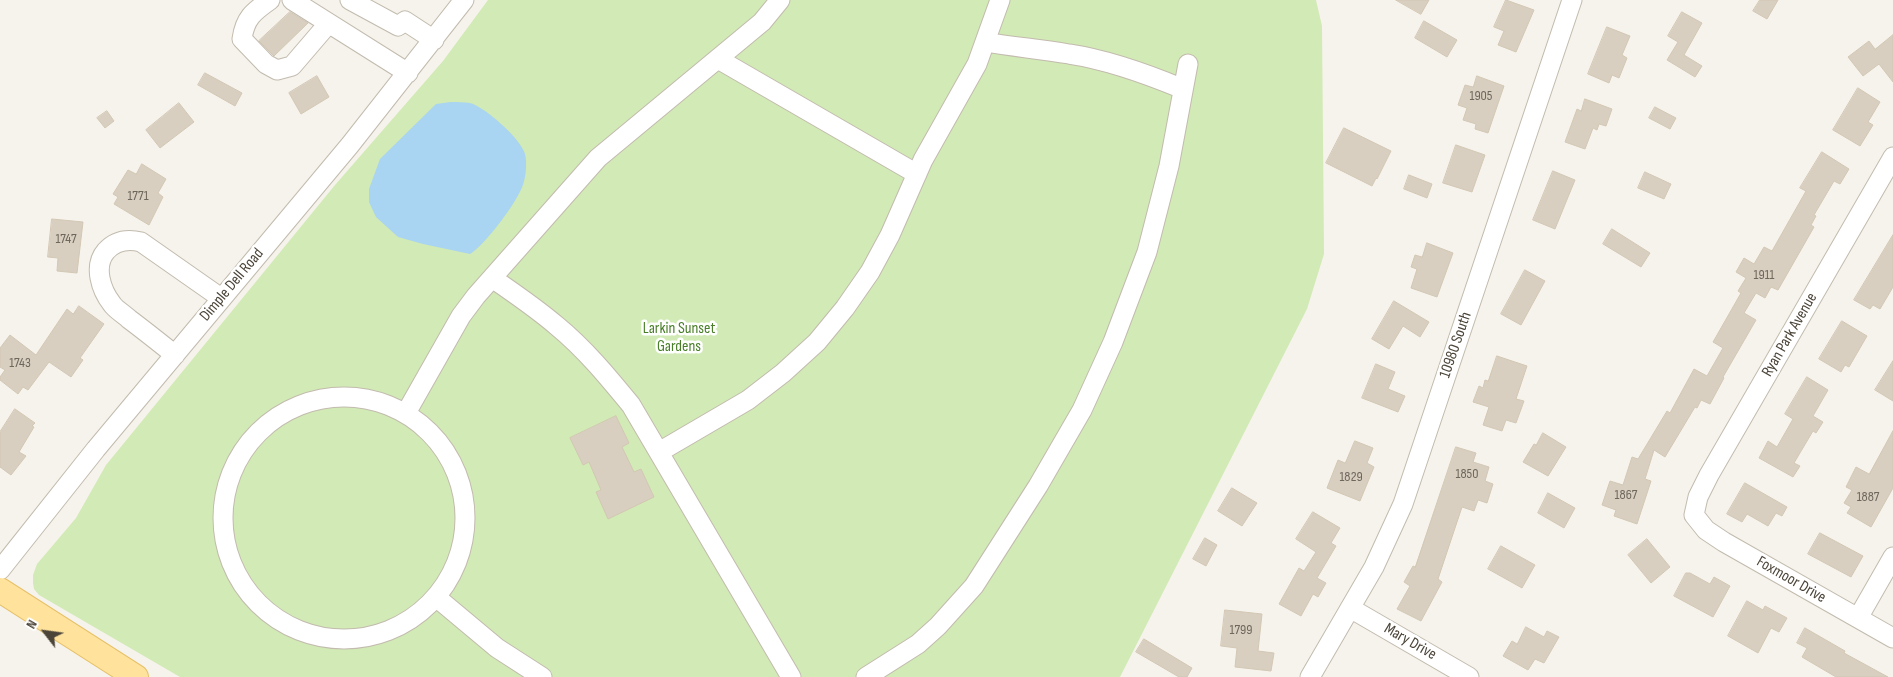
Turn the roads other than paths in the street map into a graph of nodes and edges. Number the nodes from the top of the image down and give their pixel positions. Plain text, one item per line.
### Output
1 (270, 0) edge
2 (292, 0) edge
3 (350, 0) edge
4 (464, 0) edge
5 (780, 0) edge
6 (1000, 0) edge
7 (1572, 0) edge
8 (328, 24) junction
9 (434, 40) junction
10 (985, 42) junction
11 (718, 58) junction
12 (1188, 64) dead end
13 (408, 73) junction
14 (1184, 89) junction
15 (1893, 158) edge
16 (917, 174) junction
17 (492, 278) junction
18 (221, 298) junction
19 (175, 355) junction
20 (406, 413) junction
21 (659, 452) junction
22 (1694, 515) joint
23 (1893, 557) edge
24 (0, 570) edge
25 (0, 590) edge
26 (436, 597) junction
27 (1350, 608) junction
28 (1858, 618) junction
29 (1893, 638) edge
30 (127, 675) edge
31 (542, 677) edge
32 (791, 677) edge
33 (866, 677) edge
34 (1310, 677) edge
35 (1469, 677) edge

1 - 8 street
2 - 8 street
3 - 9 street
4 - 9 street, Dimple Dell Road
5 - 11 street
6 - 10 street
7 - 27 street, 10980 South
8 - 13 street
9 - 13 street, Dimple Dell Road
10 - 14 street
10 - 16 street
11 - 16 street
11 - 17 street
12 - 14 street
13 - 18 street, Dimple Dell Road
14 - 33 street
15 - 22 street, Ryan Park Avenue
16 - 21 street
17 - 20 street
17 - 21 street
18 - 19 street, Dimple Dell Road
18 - 19 street
19 - 24 street, Dimple Dell Road
20 - 26 street
20 - 26 street
21 - 32 street
22 - 28 street, Foxmoor Drive
23 - 28 street
25 - 30 main road
26 - 31 street
27 - 34 street, 10980 South
27 - 35 street, Mary Drive
28 - 29 street, Foxmoor Drive

